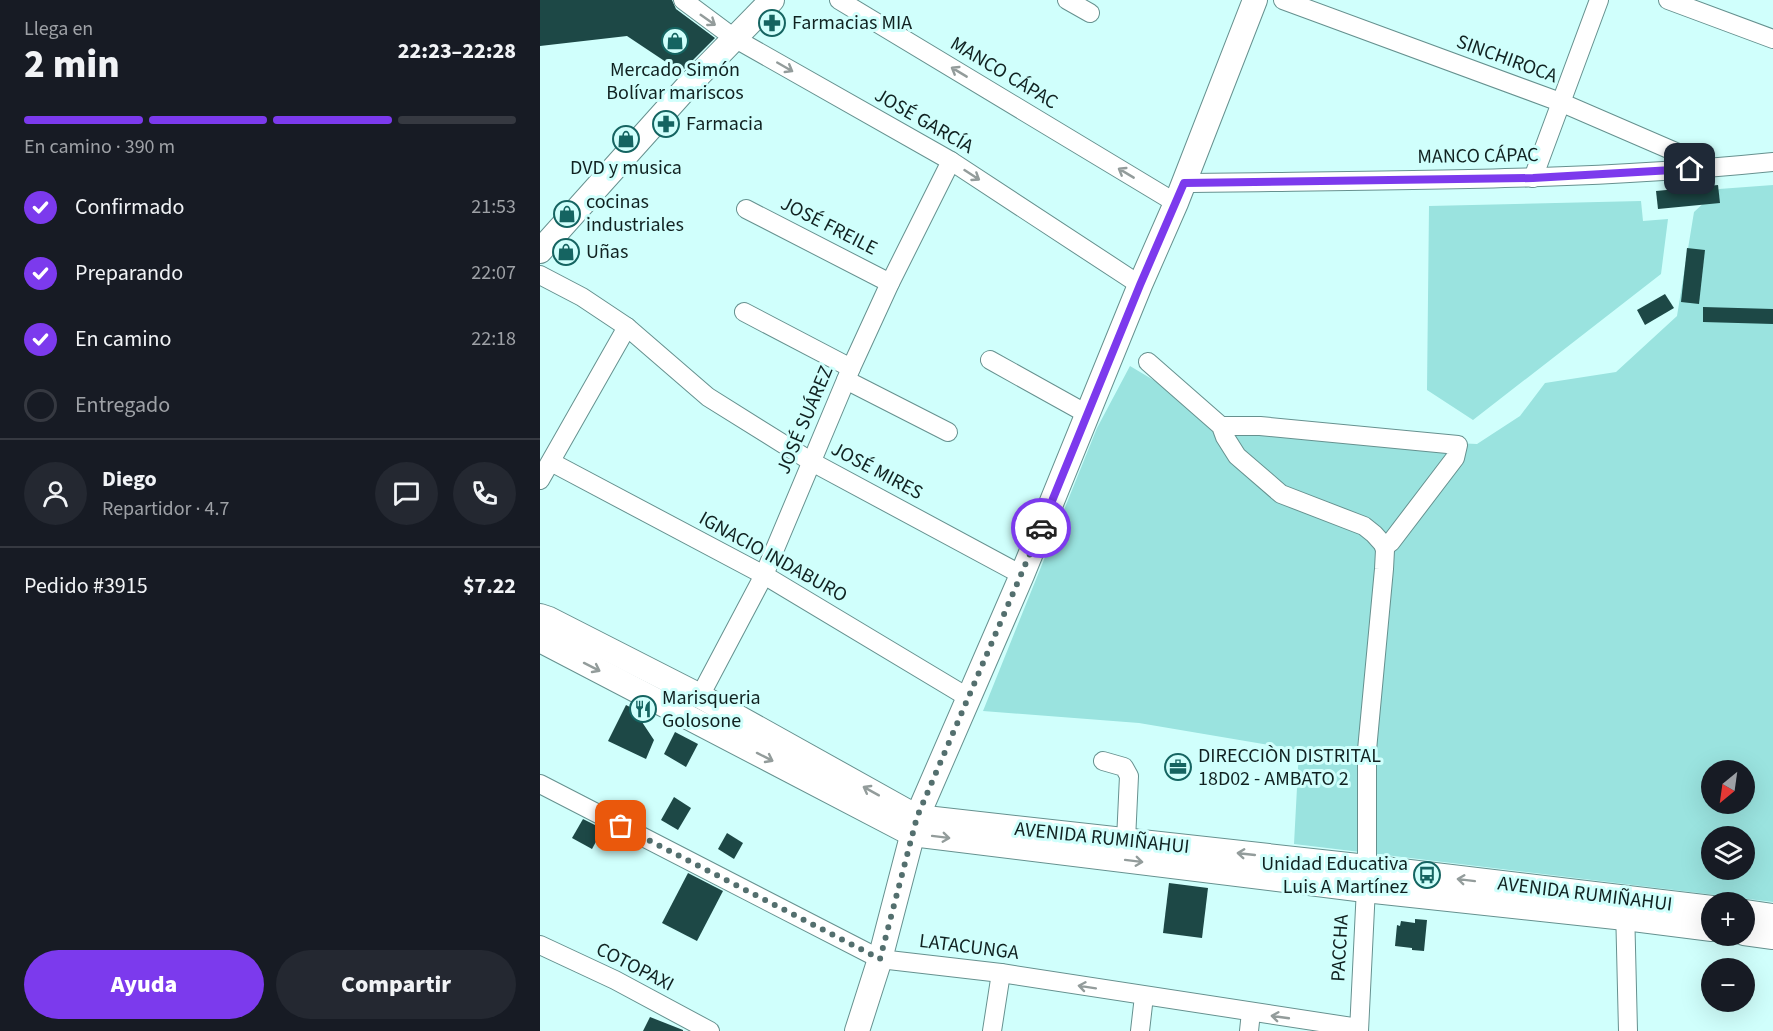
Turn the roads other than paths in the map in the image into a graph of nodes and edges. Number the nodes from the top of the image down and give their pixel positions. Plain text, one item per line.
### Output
1 (683, 0) edge
2 (771, 0) edge
3 (840, 0) edge
4 (1067, 0) edge
5 (1255, 0) edge
6 (1283, 0) edge
7 (1599, 0) edge
8 (1668, 0) edge
9 (1090, 13) dead end
10 (734, 38) junction
11 (1773, 39) edge
12 (1560, 102) junction
13 (951, 161) junction
14 (1773, 162) edge
15 (1713, 168) junction
16 (1533, 178) junction
17 (1180, 193) junction
18 (746, 209) dead end
19 (540, 251) edge
20 (540, 275) edge
21 (890, 283) junction
22 (1140, 285) junction
23 (744, 312) dead end
24 (627, 327) junction
25 (990, 360) dead end
26 (1148, 362) dead end
27 (849, 374) junction
28 (1087, 414) junction
29 (1221, 426) junction
30 (948, 432) dead end
31 (551, 462) junction
32 (812, 462) junction
33 (540, 480) edge
34 (1387, 543) junction
35 (764, 575) junction
36 (1022, 575) junction
37 (540, 616) edge
38 (540, 640) edge
39 (700, 696) junction
40 (969, 698) junction
41 (1103, 761) dead end
42 (540, 784) edge
43 (915, 825) junction
44 (1126, 840) junction
45 (1369, 875) junction
46 (1625, 908) junction
47 (1701, 908) edge
48 (1755, 914) edge
49 (1773, 916) edge
50 (1701, 926) edge
51 (1755, 935) edge
52 (1773, 937) edge
53 (540, 945) edge
54 (880, 959) junction
55 (1001, 973) junction
56 (1144, 996) junction
57 (1251, 1012) junction
58 (1359, 1030) edge
59 (710, 1031) edge
60 (857, 1031) edge
61 (992, 1031) edge
62 (1140, 1031) edge
63 (1249, 1031) edge
64 (1628, 1031) edge

1 -> 10 street, JOSÉ GARCÍA
2 - 10 main road
17 -> 3 street, MANCO CÁPAC
4 - 9 street
5 - 17 main road
6 - 12 street, SINCHIROCA
7 - 12 street
8 - 11 street
10 -> 13 street, JOSÉ GARCÍA
10 - 19 main road
12 - 15 street, SINCHIROCA
12 - 16 street
13 - 21 street, JOSÉ SUÁREZ
13 -> 22 street, JOSÉ GARCÍA
14 - 15 street, MANCO CÁPAC
15 - 16 street, MANCO CÁPAC
16 - 17 street, MANCO CÁPAC
17 - 22 main road
18 - 21 street, JOSÉ FREILE
20 - 24 street, JOSÉ MIRES
21 - 27 street, JOSÉ SUÁREZ
22 - 28 main road
23 - 27 street
24 - 31 street
24 - 32 street, JOSÉ MIRES
25 - 28 street
26 - 29 street
27 - 30 street
27 - 32 street, JOSÉ SUÁREZ
28 - 36 main road
29 - 34 street
29 - 34 street
31 - 33 street
31 - 35 street, IGNACIO INDABURO
32 - 35 street, JOSÉ SUÁREZ
32 - 36 street, JOSÉ MIRES
34 - 45 street, PACCHA
35 - 39 street, JOSÉ SUÁREZ
35 - 40 street, IGNACIO INDABURO
36 - 40 main road
37 - 39 main road, AVENIDA RUMIÑAHUI
38 -> 43 main road, AVENIDA RUMIÑAHUI
43 -> 39 main road, AVENIDA RUMIÑAHUI
40 - 43 main road
41 - 44 street
42 - 54 street, LATACUNGA
43 - 44 main road, AVENIDA RUMIÑAHUI
43 -> 45 main road, AVENIDA RUMIÑAHUI
43 - 54 main road
45 -> 44 main road, AVENIDA RUMIÑAHUI
45 - 46 main road, AVENIDA RUMIÑAHUI
45 - 58 street, PACCHA
46 - 47 main road, AVENIDA RUMIÑAHUI
46 - 50 main road, AVENIDA RUMIÑAHUI
46 - 64 street
48 - 49 main road
51 - 52 main road
53 - 59 street, COTOPAXI
54 - 55 street, LATACUNGA
54 - 60 main road
56 -> 55 street, LATACUNGA
55 - 61 street
56 - 57 street, LATACUNGA
56 - 62 street
58 -> 57 street, LATACUNGA
57 - 63 street

